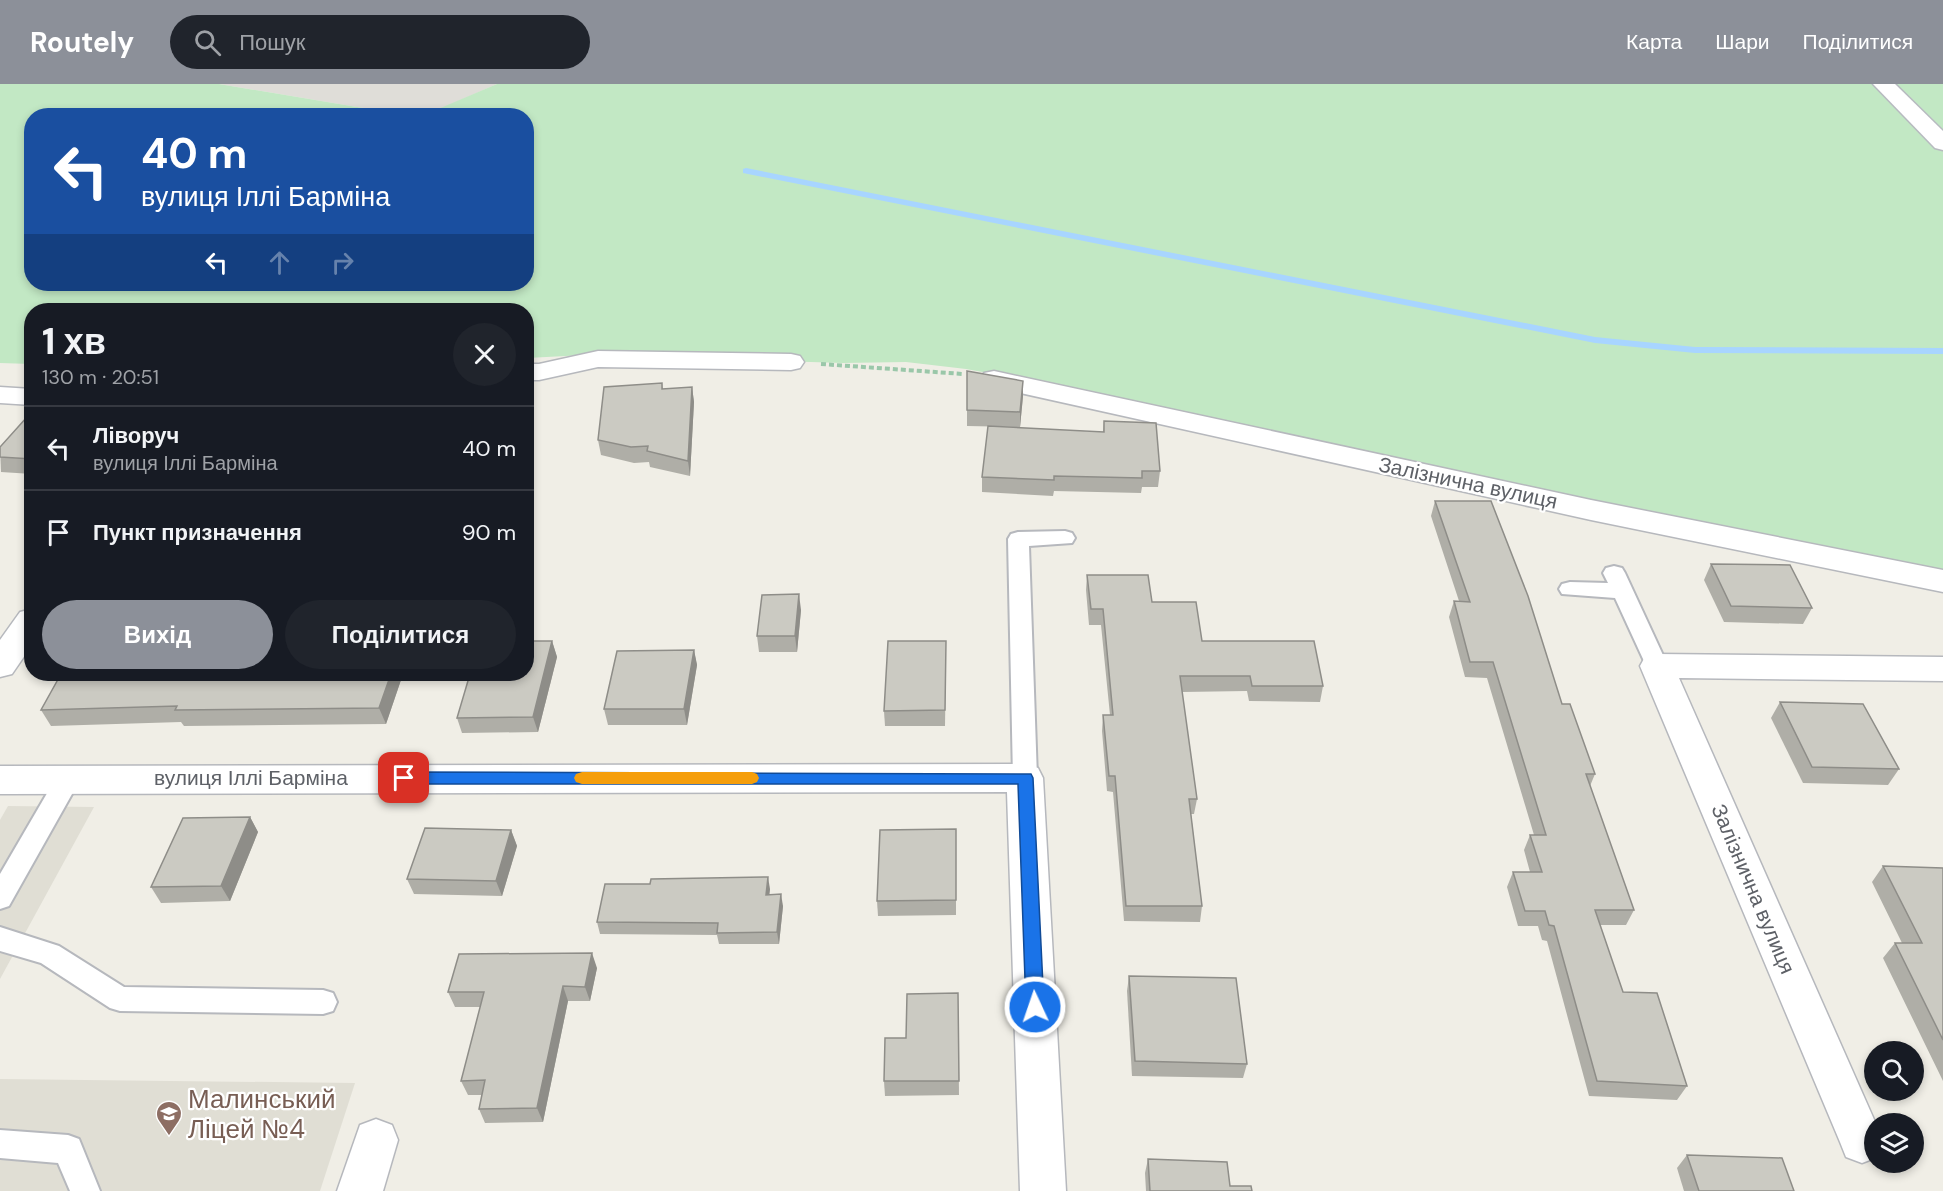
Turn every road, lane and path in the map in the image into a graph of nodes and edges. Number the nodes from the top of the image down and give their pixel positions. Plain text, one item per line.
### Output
1 (1883, 84) edge
2 (1943, 144) edge
3 (791, 362) joint
4 (534, 372) edge
5 (994, 379) joint
6 (0, 395) edge
7 (24, 396) edge
8 (1065, 538) dead end
9 (1943, 581) edge
10 (1570, 589) dead end
11 (24, 631) edge
12 (0, 665) edge
13 (1657, 666) junction
14 (1943, 669) edge
15 (69, 778) junction
16 (1025, 778) junction
17 (0, 780) edge
18 (0, 898) edge
19 (0, 939) edge
20 (323, 1002) dead end
21 (376, 1140) dead end
22 (1862, 1142) dead end
23 (0, 1144) edge
24 (86, 1191) edge
25 (360, 1191) edge
26 (1042, 1191) edge

1 - 2 street
3 - 4 street
3 - 5 path
5 - 9 street, Залізнична вулиця
6 - 7 street
8 - 16 lane
10 - 13 lane
11 - 12 street
13 - 14 street
13 - 22 street, Залізнична вулиця
15 - 16 street, вулиця Іллі Барміна
15 - 17 street, вулиця Іллі Барміна
15 - 18 lane
16 - 26 street
19 - 20 lane
21 - 25 street
23 - 24 lane

